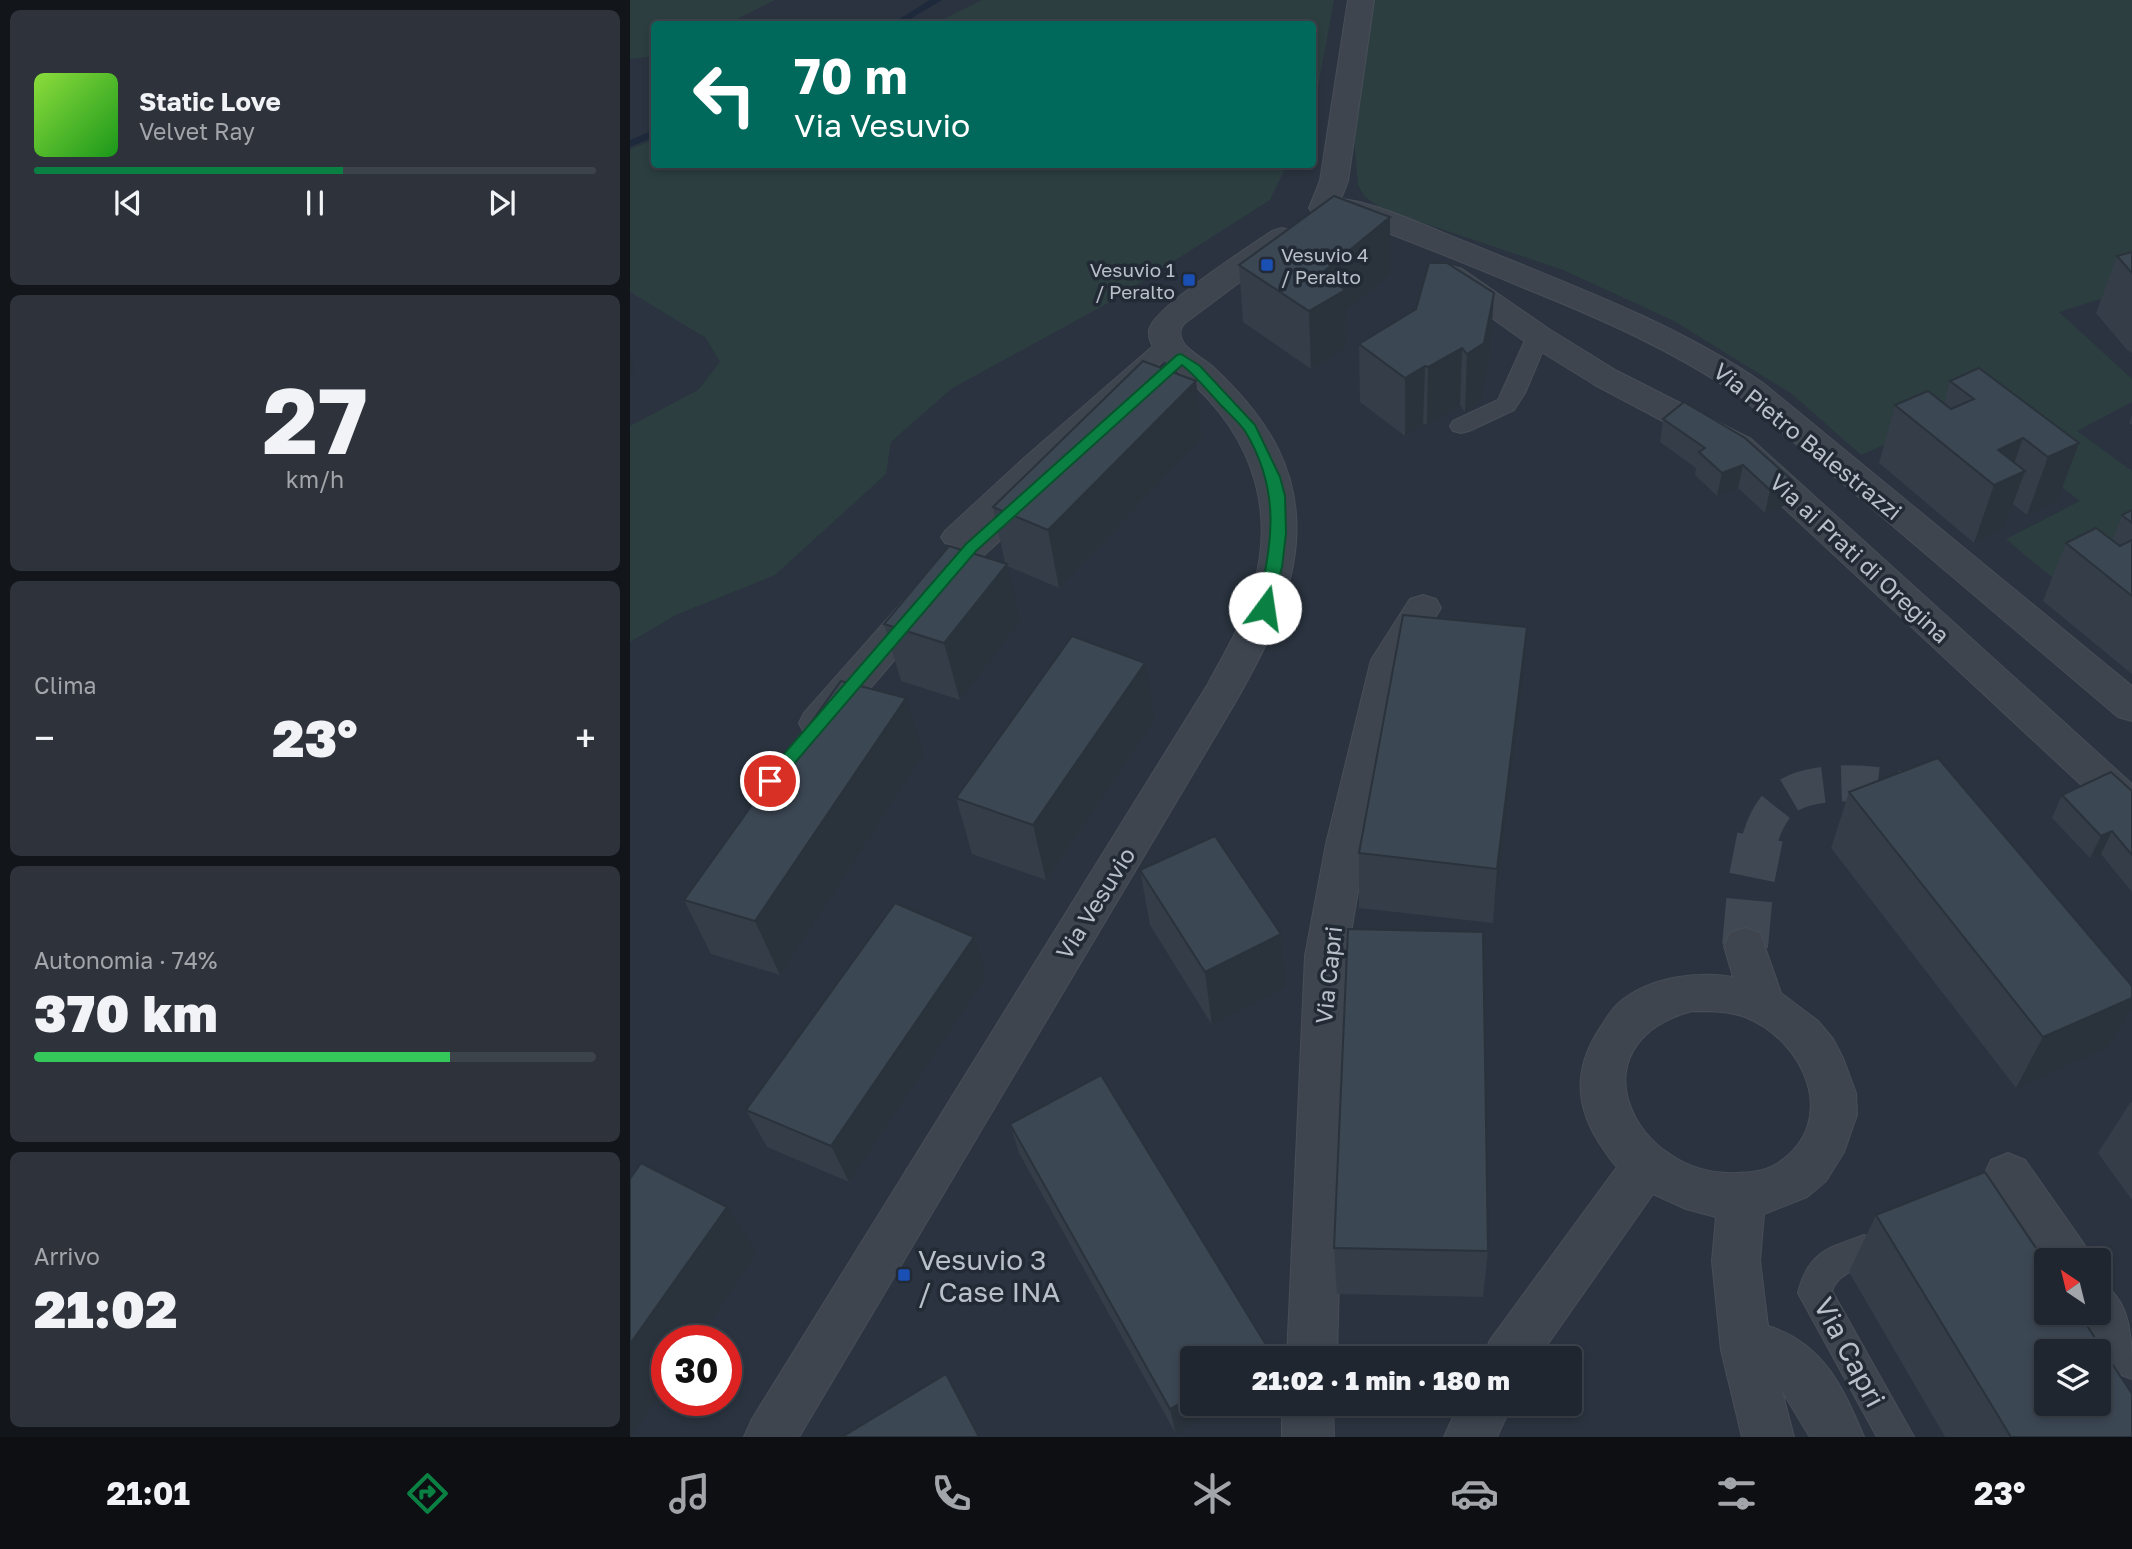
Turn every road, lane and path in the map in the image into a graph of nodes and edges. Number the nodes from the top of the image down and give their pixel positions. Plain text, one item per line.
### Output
1 (1361, 0) edge
2 (1323, 208) junction
3 (1391, 224) junction
4 (1538, 336) junction
5 (1175, 351) junction
6 (1461, 426) dead end
7 (953, 537) dead end
8 (1423, 608) dead end
9 (2132, 707) edge
10 (794, 751) edge
11 (2132, 808) edge
12 (1745, 946) tunnel mouth
13 (1763, 1004) junction
14 (1645, 1166) junction
15 (2008, 1175) dead end
16 (1742, 1197) junction
17 (2059, 1248) edge
18 (1864, 1251) dead end
19 (2111, 1324) edge
20 (1312, 1346) edge
21 (1517, 1346) edge
22 (1745, 1350) junction
23 (2132, 1354) edge
24 (1308, 1416) edge
25 (1480, 1416) edge
26 (770, 1437) edge
27 (1308, 1437) edge
28 (1470, 1437) edge
29 (1768, 1437) edge
30 (1838, 1437) edge
31 (1896, 1437) edge

1 - 2 street
2 - 3 street, Via Pietro Balestrazzi
2 - 5 street
3 - 4 street, Via ai Prati di Oregina
3 - 9 street, Via Pietro Balestrazzi
4 - 6 lane
4 - 11 street, Via ai Prati di Oregina
5 - 7 lane
5 - 10 street
5 - 26 street, Via Vesuvio
8 - 20 street, Via Capri
12 - 13 street
13 - 14 street
13 - 16 street
14 - 16 street
14 - 21 street
15 - 17 street
16 - 22 street
18 - 31 lane, Via Capri
19 - 23 street
22 - 29 street
22 - 30 street, Via Capri
24 - 27 street
25 - 28 street

